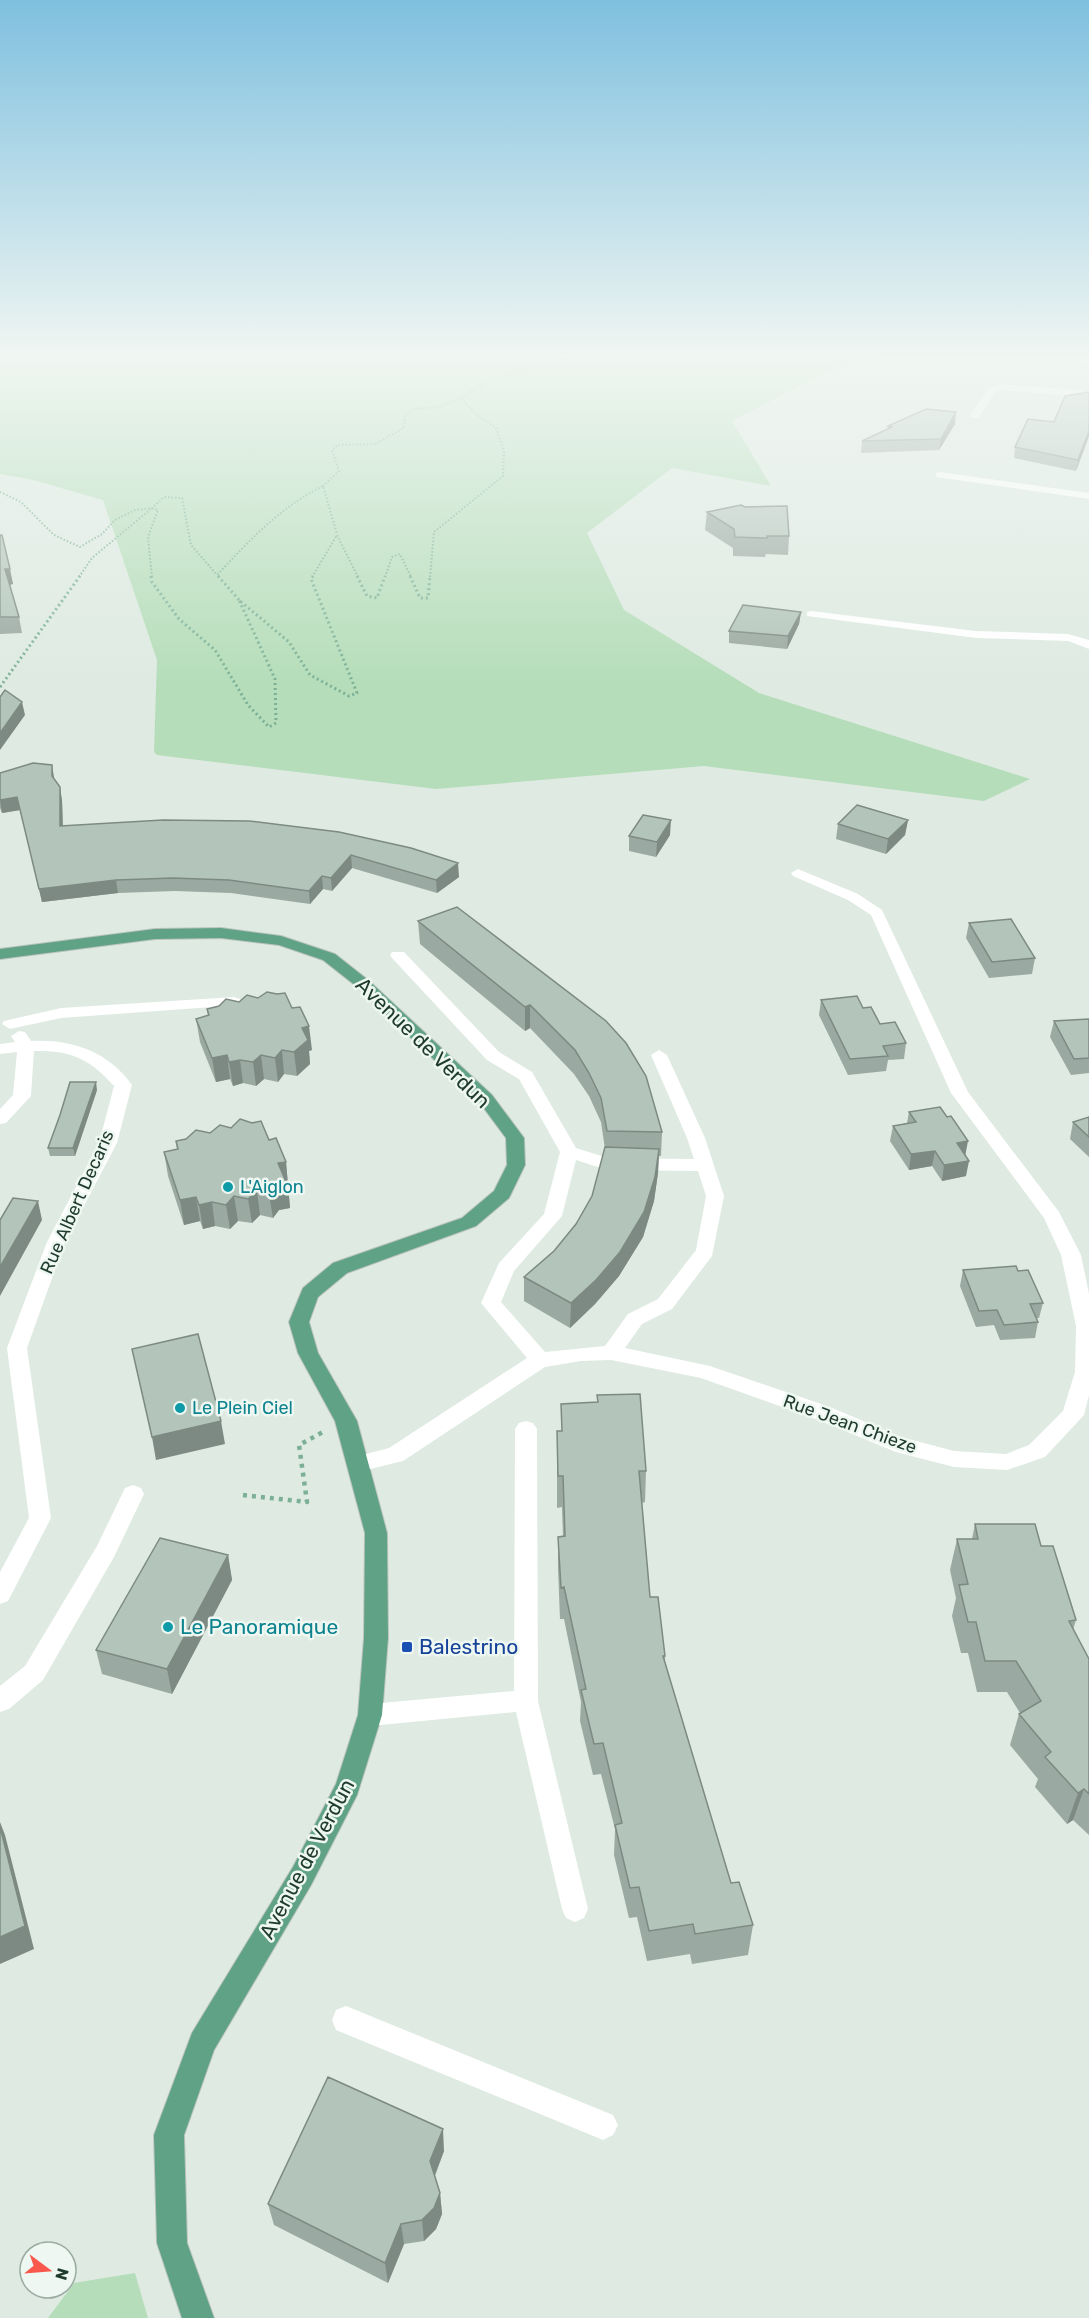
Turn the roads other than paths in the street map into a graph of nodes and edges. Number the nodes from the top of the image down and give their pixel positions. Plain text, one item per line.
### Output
1 (940, 475) dead end
2 (1089, 496) edge
3 (811, 614) dead end
4 (1089, 645) edge
5 (798, 873) dead end
6 (0, 954) edge
7 (398, 955) dead end
8 (234, 1002) edge
9 (5, 1023) edge
10 (26, 1045) junction
11 (0, 1049) edge
12 (659, 1054) dead end
13 (0, 1119) edge
14 (569, 1152) junction
15 (705, 1166) junction
16 (611, 1353) junction
17 (540, 1360) junction
18 (526, 1429) dead end
19 (358, 1464) junction
20 (133, 1494) dead end
21 (0, 1594) edge
22 (0, 1701) edge
23 (526, 1701) junction
24 (370, 1715) junction
25 (576, 1909) dead end
26 (346, 2020) dead end
27 (603, 2124) dead end
28 (198, 2318) edge

1 - 2 street
3 - 4 street
5 - 16 street, Rue Jean Chieze
6 - 19 main road, Avenue de Verdun
7 - 14 street
8 - 9 street
9 - 10 street
10 - 11 street
10 - 13 street
10 - 21 street, Rue Albert Decaris
12 - 15 street
14 - 15 street
14 - 17 street
15 - 16 street
16 - 17 street, Rue Jean Chieze
17 - 19 street, Rue Jean Chieze
18 - 23 street
19 - 24 main road, Avenue de Verdun
20 - 22 street
23 - 24 street
23 - 25 street
24 - 28 main road, Avenue de Verdun
26 - 27 street

